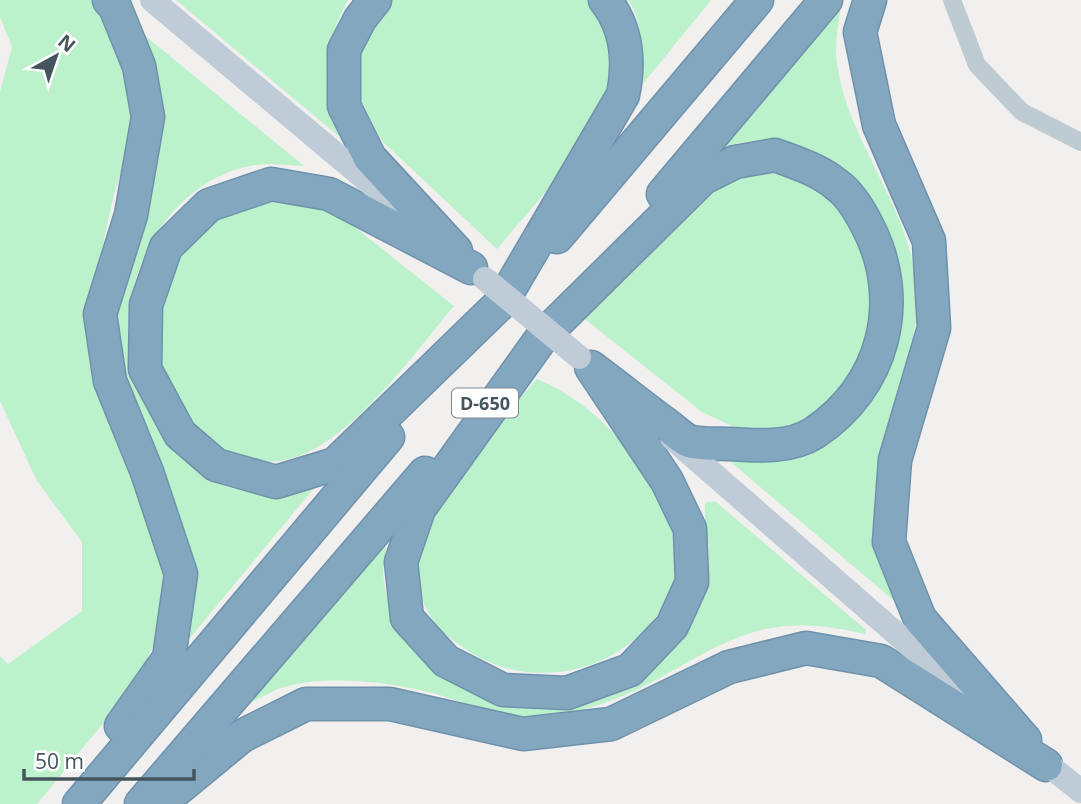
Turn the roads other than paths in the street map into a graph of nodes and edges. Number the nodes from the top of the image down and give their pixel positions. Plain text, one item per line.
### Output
1 (109, 0) edge
2 (152, 0) edge
3 (375, 0) edge
4 (605, 0) edge
5 (757, 0) edge
6 (826, 0) edge
7 (870, 0) edge
8 (952, 0) edge
9 (1081, 142) edge
10 (486, 283) junction
11 (543, 335) junction
12 (585, 362) junction
13 (1046, 765) junction
14 (1081, 791) edge
15 (66, 804) edge
16 (79, 804) edge
17 (141, 804) edge
18 (160, 804) edge

1 - 15 highway
2 - 10 street
3 - 10 highway
4 - 10 highway
5 - 10 highway, D-650
6 - 11 highway, D-650
7 - 13 highway
8 - 9 street
10 - 10 highway
10 - 12 street, bridge
10 - 16 highway, D-650
11 - 12 highway
11 - 12 highway
11 - 17 highway, D-650
12 - 13 street
13 - 14 street
13 - 18 highway

